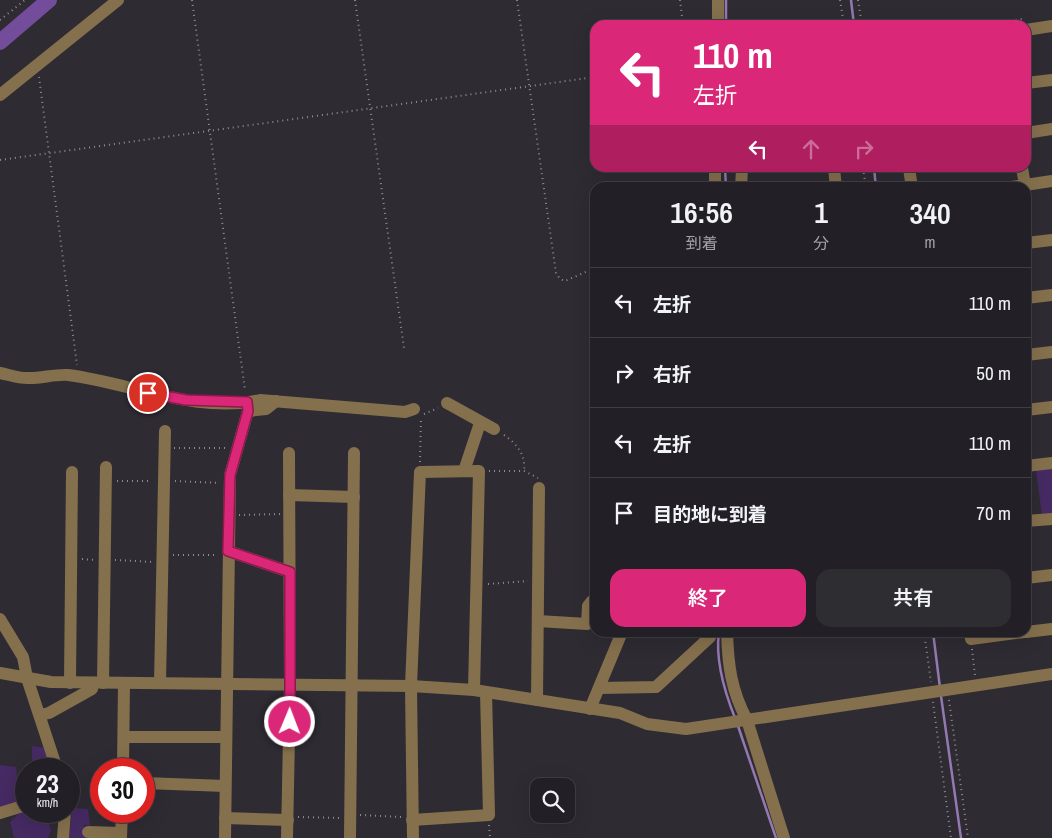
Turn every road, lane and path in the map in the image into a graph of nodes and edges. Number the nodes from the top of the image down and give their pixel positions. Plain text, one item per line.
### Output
1 (25, 0) edge
2 (118, 0) edge
3 (192, 0) edge
4 (355, 0) edge
5 (517, 0) edge
6 (680, 0) edge
7 (718, 0) edge
8 (840, 0) edge
9 (858, 0) edge
10 (0, 20) edge
11 (683, 20) edge
12 (718, 20) edge
13 (843, 20) edge
14 (861, 20) edge
15 (1031, 24) edge
16 (1052, 26) edge
17 (39, 76) dead end
18 (590, 78) edge
19 (1052, 80) edge
20 (1031, 82) edge
21 (529, 86) junction
22 (0, 95) edge
23 (370, 108) junction
24 (1052, 129) edge
25 (210, 131) junction
26 (1031, 132) edge
27 (49, 153) junction
28 (0, 160) edge
29 (1052, 181) edge
30 (1031, 184) edge
31 (1052, 240) edge
32 (1031, 242) edge
33 (590, 270) edge
34 (1052, 295) edge
35 (1031, 297) edge
36 (404, 348) dead end
37 (1052, 352) edge
38 (1031, 354) edge
39 (0, 373) edge
40 (79, 377) junction
41 (447, 403) joint
42 (247, 407) junction
43 (1052, 407) edge
44 (414, 409) dead end
45 (1031, 409) edge
46 (480, 423) junction
47 (494, 429) joint
48 (165, 432) dead end
49 (164, 448) junction
50 (237, 448) junction
51 (289, 453) dead end
52 (354, 453) dead end
53 (1052, 462) edge
54 (1031, 465) edge
55 (106, 467) dead end
56 (464, 471) junction
57 (479, 471) junction
58 (72, 472) dead end
59 (420, 472) junction
60 (524, 472) junction
61 (106, 481) junction
62 (164, 481) junction
63 (230, 483) junction
64 (539, 488) joint
65 (289, 495) junction
66 (354, 497) junction
67 (290, 514) junction
68 (229, 515) junction
69 (1052, 519) edge
70 (1031, 521) edge
71 (228, 553) junction
72 (70, 559) junction
73 (162, 559) junction
74 (105, 560) junction
75 (290, 572) junction
76 (1052, 575) edge
77 (1031, 577) edge
78 (538, 581) junction
79 (476, 584) junction
80 (590, 605) edge
81 (0, 619) edge
82 (538, 621) junction
83 (1052, 629) edge
84 (1031, 631) edge
85 (620, 637) edge
86 (709, 637) edge
87 (727, 637) edge
88 (925, 637) edge
89 (970, 637) edge
90 (0, 673) edge
91 (1052, 674) edge
92 (27, 678) junction
93 (976, 678) dead end
94 (70, 682) junction
95 (98, 683) junction
96 (124, 683) junction
97 (160, 683) junction
98 (228, 684) junction
99 (290, 685) junction
100 (411, 686) junction
101 (353, 687) junction
102 (599, 688) junction
103 (480, 691) junction
104 (939, 691) junction
105 (537, 700) junction
106 (590, 709) junction
107 (40, 715) junction
108 (747, 720) junction
109 (124, 737) junction
110 (226, 737) junction
111 (54, 758) edge
112 (123, 758) edge
113 (155, 783) edge
114 (225, 786) junction
115 (15, 808) edge
116 (0, 813) edge
117 (350, 816) junction
118 (225, 818) junction
119 (288, 818) junction
120 (412, 818) junction
121 (64, 823) edge
122 (122, 823) edge
123 (88, 832) dead end
124 (121, 836) edge
125 (63, 838) edge
126 (225, 838) edge
127 (287, 838) edge
128 (350, 838) edge
129 (413, 838) edge
130 (784, 838) edge
131 (951, 838) edge
132 (968, 838) edge

1 - 10 path
2 - 22 street
3 - 25 path
4 - 23 path
5 - 21 path
6 - 11 path
7 - 12 street
8 - 13 path
9 - 14 path
15 - 16 street
17 - 27 path
18 - 21 path
19 - 20 street
21 - 23 path
21 - 33 path
23 - 25 path
23 - 36 path
24 - 26 street
25 - 27 path
25 - 42 path
27 - 28 path
27 - 40 path
29 - 30 street
31 - 32 street
34 - 35 street
37 - 38 street
39 - 40 street
40 - 42 street
41 - 46 street
41 - 59 path
42 - 44 street
42 - 50 street
43 - 45 street
46 - 47 street
46 - 56 street
47 - 60 path
48 - 49 street
49 - 50 path
49 - 62 street
50 - 63 street
51 - 65 street
52 - 66 street
53 - 54 street
55 - 61 street
56 - 57 street
56 - 59 street
57 - 60 path
57 - 79 street
58 - 72 street
59 - 100 street
60 - 64 path
61 - 62 path
61 - 74 street
62 - 63 path
62 - 73 street
63 - 68 street
64 - 78 street
65 - 66 street
65 - 67 street
66 - 101 street
67 - 68 path
67 - 75 street
68 - 71 street
69 - 70 street
71 - 73 path
71 - 75 street
71 - 98 street
72 - 74 path
72 - 94 street
73 - 74 path
73 - 97 street
74 - 95 street
75 - 99 street
76 - 77 street
78 - 79 path
78 - 82 street
79 - 103 street
80 - 82 street
81 - 92 street
82 - 105 street
83 - 84 street
85 - 102 street
86 - 102 street
87 - 108 street
88 - 104 path
89 - 93 path
90 - 92 street
91 - 104 street
92 - 94 street
92 - 107 street
94 - 95 street
95 - 96 street
95 - 107 street
96 - 97 street
96 - 109 street
97 - 98 street
98 - 99 street
98 - 110 street
99 - 101 street
99 - 119 street
100 - 101 street
100 - 103 street
100 - 120 street
101 - 117 street
102 - 106 street
103 - 105 street
103 - 120 street
104 - 108 street
104 - 131 path
104 - 132 path
105 - 106 street
106 - 108 street
107 - 111 street
108 - 130 street
109 - 110 street
109 - 112 street
110 - 114 street
113 - 114 street
114 - 118 street
115 - 116 street
117 - 119 path
117 - 120 path
117 - 128 street
118 - 119 street
118 - 126 street
119 - 127 street
120 - 129 street
121 - 125 street
122 - 124 street
123 - 124 street

